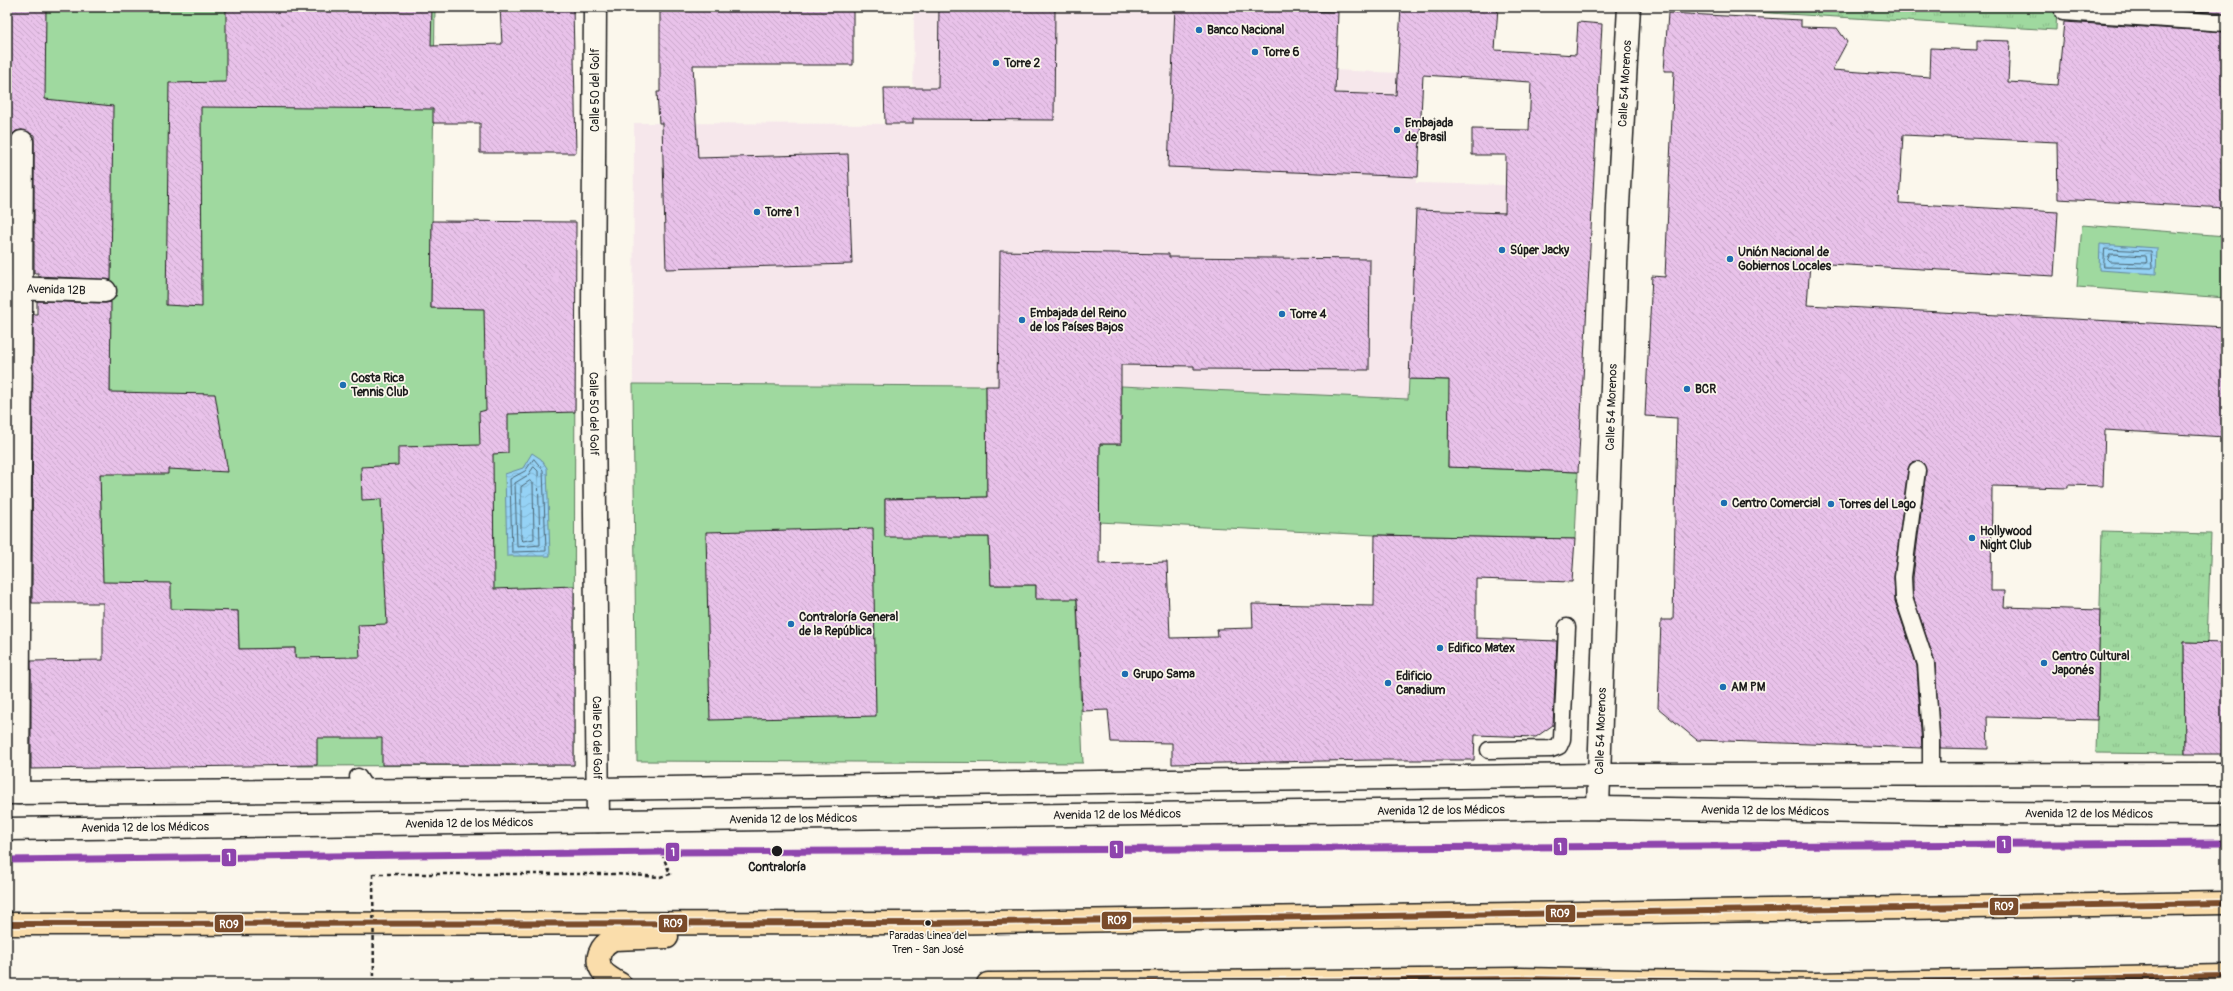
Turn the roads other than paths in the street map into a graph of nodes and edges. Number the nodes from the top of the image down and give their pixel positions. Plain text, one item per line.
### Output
1 (595, 7) edge
2 (1629, 7) edge
3 (2063, 12) dead end
4 (2226, 23) edge
5 (22, 142) dead end
6 (14, 288) edge
7 (105, 291) dead end
8 (1917, 470) dead end
9 (1566, 627) dead end
10 (1489, 750) dead end
11 (2226, 774) edge
12 (1599, 775) junction
13 (1931, 775) junction
14 (598, 789) junction
15 (12, 793) edge
16 (1598, 808) junction
17 (2226, 814) edge
18 (598, 821) junction
19 (7, 829) edge
20 (2226, 903) edge
21 (740, 922) junction
22 (7, 924) edge
23 (2226, 976) edge
24 (620, 984) edge
25 (988, 984) edge

1 - 14 main road, Calle 50 del Golf
2 - 12 main road, Calle 54 Morenos
3 - 4 lane
5 - 6 main road
6 - 7 main road, Avenida 12B
6 - 15 main road
8 - 13 lane
9 - 10 lane
11 - 13 main road
12 - 13 main road
12 - 14 main road
12 - 16 main road, Calle 54 Morenos
14 - 15 main road
14 - 18 main road, Calle 50 del Golf
16 - 17 main road, Avenida 12 de los Médicos
16 - 18 main road, Avenida 12 de los Médicos
18 - 19 main road, Avenida 12 de los Médicos
20 - 21 highway
21 - 22 highway
21 - 24 highway
23 - 25 highway

